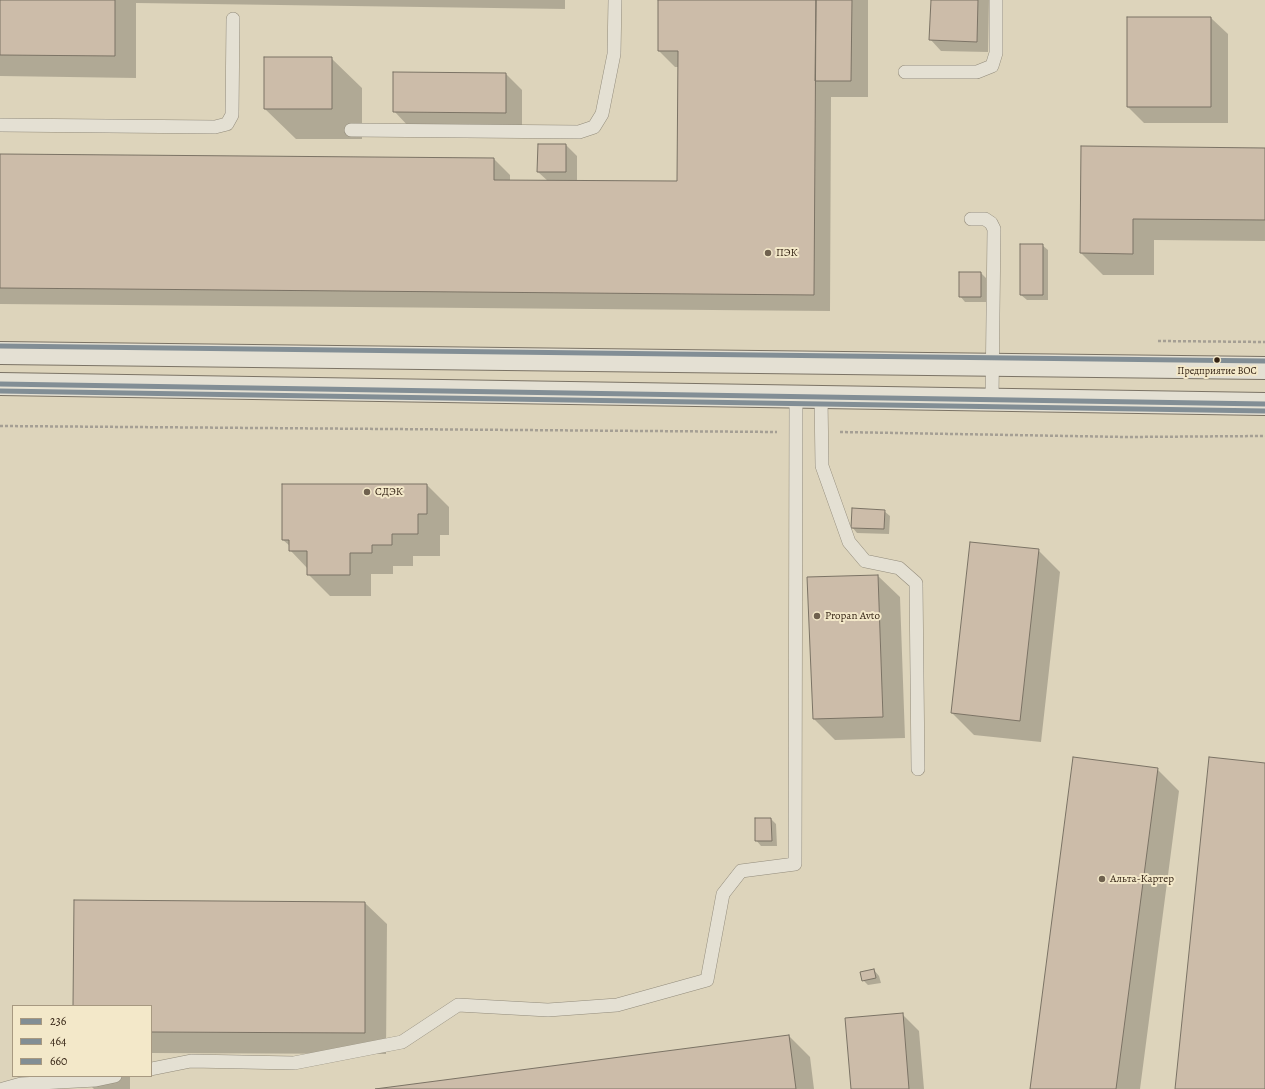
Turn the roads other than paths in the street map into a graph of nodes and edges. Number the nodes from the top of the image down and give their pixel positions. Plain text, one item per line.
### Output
1 (615, 0) edge
2 (996, 0) edge
3 (233, 19) dead end
4 (905, 72) dead end
5 (0, 125) edge
6 (351, 130) dead end
7 (971, 219) dead end
8 (0, 353) edge
9 (992, 365) junction
10 (1265, 368) edge
11 (0, 384) edge
12 (796, 396) junction
13 (821, 397) junction
14 (992, 399) junction
15 (1265, 404) edge
16 (918, 769) dead end
17 (152, 1069) edge
18 (110, 1077) edge
19 (3, 1089) edge

1 - 6 lane
2 - 4 lane
3 - 5 lane
7 - 9 lane
8 - 9 main road
9 - 10 main road
9 - 14 lane
11 - 12 main road
12 - 13 main road
12 - 17 lane
13 - 14 main road
13 - 16 lane
14 - 15 main road
18 - 19 lane

